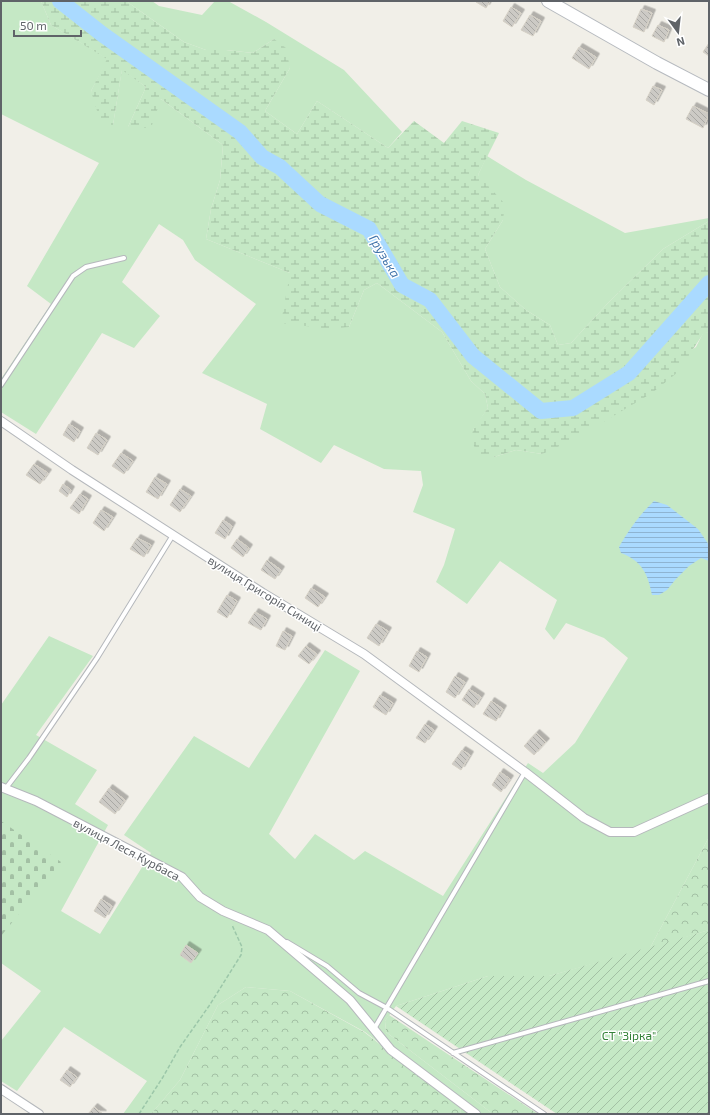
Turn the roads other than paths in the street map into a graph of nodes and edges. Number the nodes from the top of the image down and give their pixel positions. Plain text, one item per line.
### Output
1 (548, 1) edge
2 (709, 90) edge
3 (124, 258) dead end
4 (1, 385) edge
5 (1, 420) edge
6 (174, 534) junction
7 (525, 772) junction
8 (3, 788) edge
9 (709, 798) edge
10 (268, 930) junction
11 (709, 981) edge
12 (387, 1008) junction
13 (374, 1029) junction
14 (453, 1053) junction
15 (1, 1089) edge
16 (39, 1114) edge
17 (476, 1114) edge
18 (544, 1114) edge

1 - 2 street
3 - 4 lane
5 - 6 street, вулиця Григорія Синиці
6 - 7 street, вулиця Григорія Синиці
6 - 8 lane
7 - 9 street, вулиця Григорія Синиці
7 - 12 lane
8 - 10 street, вулиця Леся Курбаса
10 - 12 lane
10 - 13 street, вулиця Леся Курбаса
11 - 14 lane
12 - 13 lane
12 - 14 lane
13 - 17 street, вулиця Леся Курбаса
14 - 18 lane
15 - 16 street

